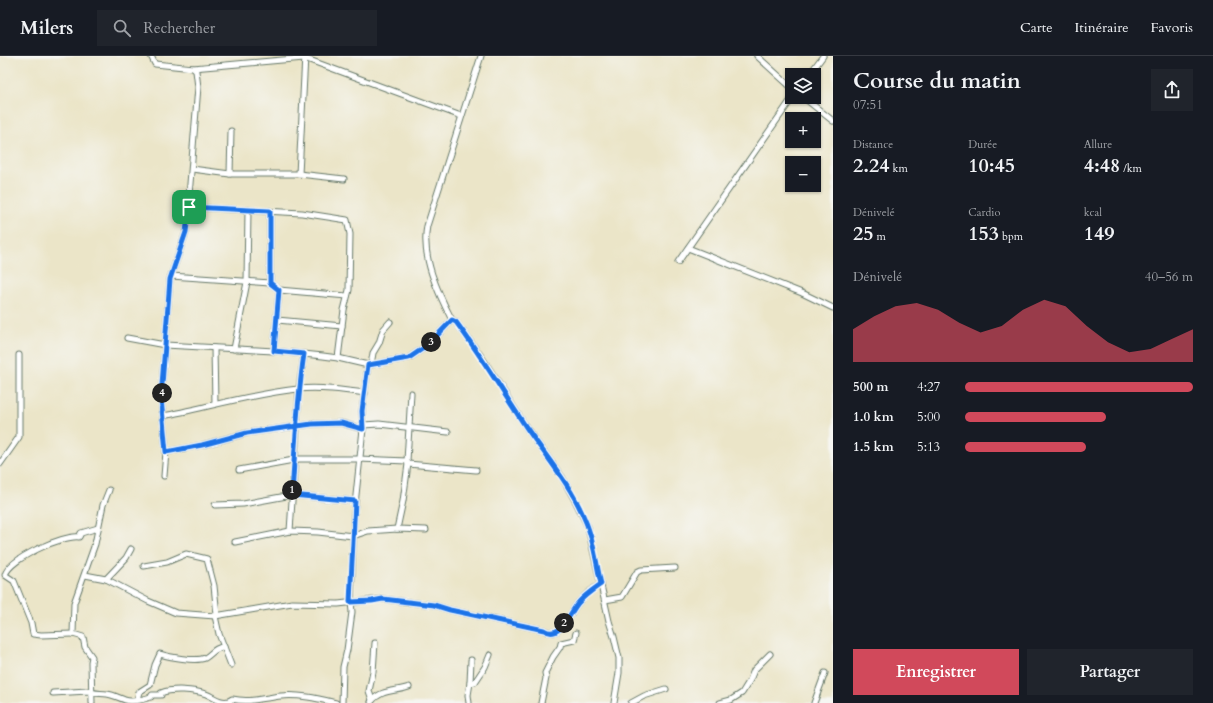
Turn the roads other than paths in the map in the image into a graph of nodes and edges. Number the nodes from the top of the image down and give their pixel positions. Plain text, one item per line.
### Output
1 (151, 56) edge
2 (481, 56) edge
3 (757, 56) edge
4 (823, 56) edge
5 (304, 57) edge
6 (193, 68) junction
7 (814, 68) edge
8 (785, 82) edge
9 (788, 104) edge
10 (812, 104) edge
11 (462, 116) junction
12 (833, 121) edge
13 (231, 131) dead end
14 (192, 169) junction
15 (230, 174) junction
16 (298, 174) junction
17 (344, 179) dead end
18 (189, 207) junction
19 (248, 210) junction
20 (270, 211) junction
21 (688, 248) junction
22 (678, 262) dead end
23 (171, 276) junction
24 (247, 282) junction
25 (270, 283) junction
26 (279, 290) junction
27 (347, 296) junction
28 (833, 308) edge
29 (277, 320) junction
30 (452, 320) junction
31 (390, 322) dead end
32 (342, 326) junction
33 (127, 338) dead end
34 (164, 345) junction
35 (214, 348) junction
36 (234, 349) junction
37 (274, 351) junction
38 (304, 354) junction
39 (19, 355) dead end
40 (338, 358) junction
41 (370, 365) junction
42 (299, 389) junction
43 (365, 393) junction
44 (411, 393) dead end
45 (215, 404) junction
46 (163, 416) junction
47 (297, 426) junction
48 (363, 427) junction
49 (409, 427) junction
50 (448, 432) dead end
51 (166, 452) junction
52 (359, 459) junction
53 (294, 460) junction
54 (407, 462) junction
55 (0, 464) edge
56 (240, 470) dead end
57 (476, 470) dead end
58 (164, 476) dead end
59 (109, 490) dead end
60 (292, 495) junction
61 (355, 501) junction
62 (215, 505) dead end
63 (98, 528) junction
64 (397, 529) junction
65 (426, 530) dead end
66 (290, 531) junction
67 (353, 536) junction
68 (235, 542) dead end
69 (131, 549) dead end
70 (144, 566) dead end
71 (675, 568) dead end
72 (85, 575) junction
73 (106, 579) junction
74 (601, 584) junction
75 (605, 600) junction
76 (350, 602) junction
77 (216, 616) junction
78 (73, 634) junction
79 (576, 634) dead end
80 (374, 643) dead end
81 (224, 647) junction
82 (770, 654) dead end
83 (490, 655) dead end
84 (471, 660) dead end
85 (231, 665) dead end
86 (825, 673) dead end
87 (470, 683) junction
88 (409, 687) dead end
89 (666, 689) dead end
90 (93, 693) junction
91 (53, 694) dead end
92 (133, 701) edge
93 (230, 702) edge
94 (371, 702) edge
95 (92, 703) edge
96 (336, 703) edge
97 (342, 703) edge
98 (469, 703) edge
99 (541, 703) edge
100 (614, 703) edge
101 (631, 703) edge
102 (720, 703) edge
103 (814, 703) edge

1 - 6 street
2 - 11 street
3 - 8 street
4 - 7 street
5 - 6 street
5 - 11 street
5 - 16 street
6 - 14 street
9 - 21 street
10 - 12 street
11 - 30 street
13 - 15 street
14 - 15 street
14 - 18 street
15 - 16 street
16 - 17 street
18 - 19 street
18 - 23 street
19 - 20 street
19 - 24 street
20 - 25 street
20 - 27 street
21 - 22 street
21 - 28 street
23 - 24 street
23 - 34 street
24 - 25 street
24 - 36 street
25 - 26 street
26 - 27 street
26 - 29 street
27 - 32 street
29 - 32 street
29 - 37 street
30 - 41 street
30 - 74 street
31 - 41 street
32 - 40 street
33 - 34 street
34 - 35 street
34 - 46 street
35 - 36 street
35 - 45 street
36 - 37 street
37 - 38 street
38 - 40 street
38 - 42 street
39 - 55 street
40 - 41 street
41 - 43 street
42 - 43 street
42 - 45 street
42 - 47 street
43 - 48 street
44 - 49 street
45 - 46 street
46 - 51 street
47 - 48 street
47 - 51 street
47 - 53 street
48 - 49 street
48 - 52 street
49 - 50 street
49 - 54 street
51 - 58 street
52 - 53 street
52 - 54 street
52 - 61 street
53 - 56 street
53 - 60 street
54 - 57 street
54 - 64 street
59 - 63 street
60 - 61 street
60 - 62 street
60 - 66 street
61 - 67 street
63 - 72 street
63 - 78 street
64 - 65 street
64 - 67 street
66 - 67 street
66 - 68 street
67 - 76 street
69 - 73 street
70 - 77 street
71 - 75 street
72 - 73 street
72 - 78 street
73 - 77 street
74 - 75 street
74 - 76 street
75 - 100 street
76 - 77 street
76 - 97 street
77 - 81 street
78 - 90 street
79 - 99 street
80 - 94 street
81 - 85 street
81 - 92 street
82 - 102 street
83 - 87 street
84 - 87 street
86 - 103 street
87 - 98 street
88 - 94 street
89 - 101 street
90 - 91 street
90 - 92 street
90 - 95 street
92 - 93 street
93 - 96 street

